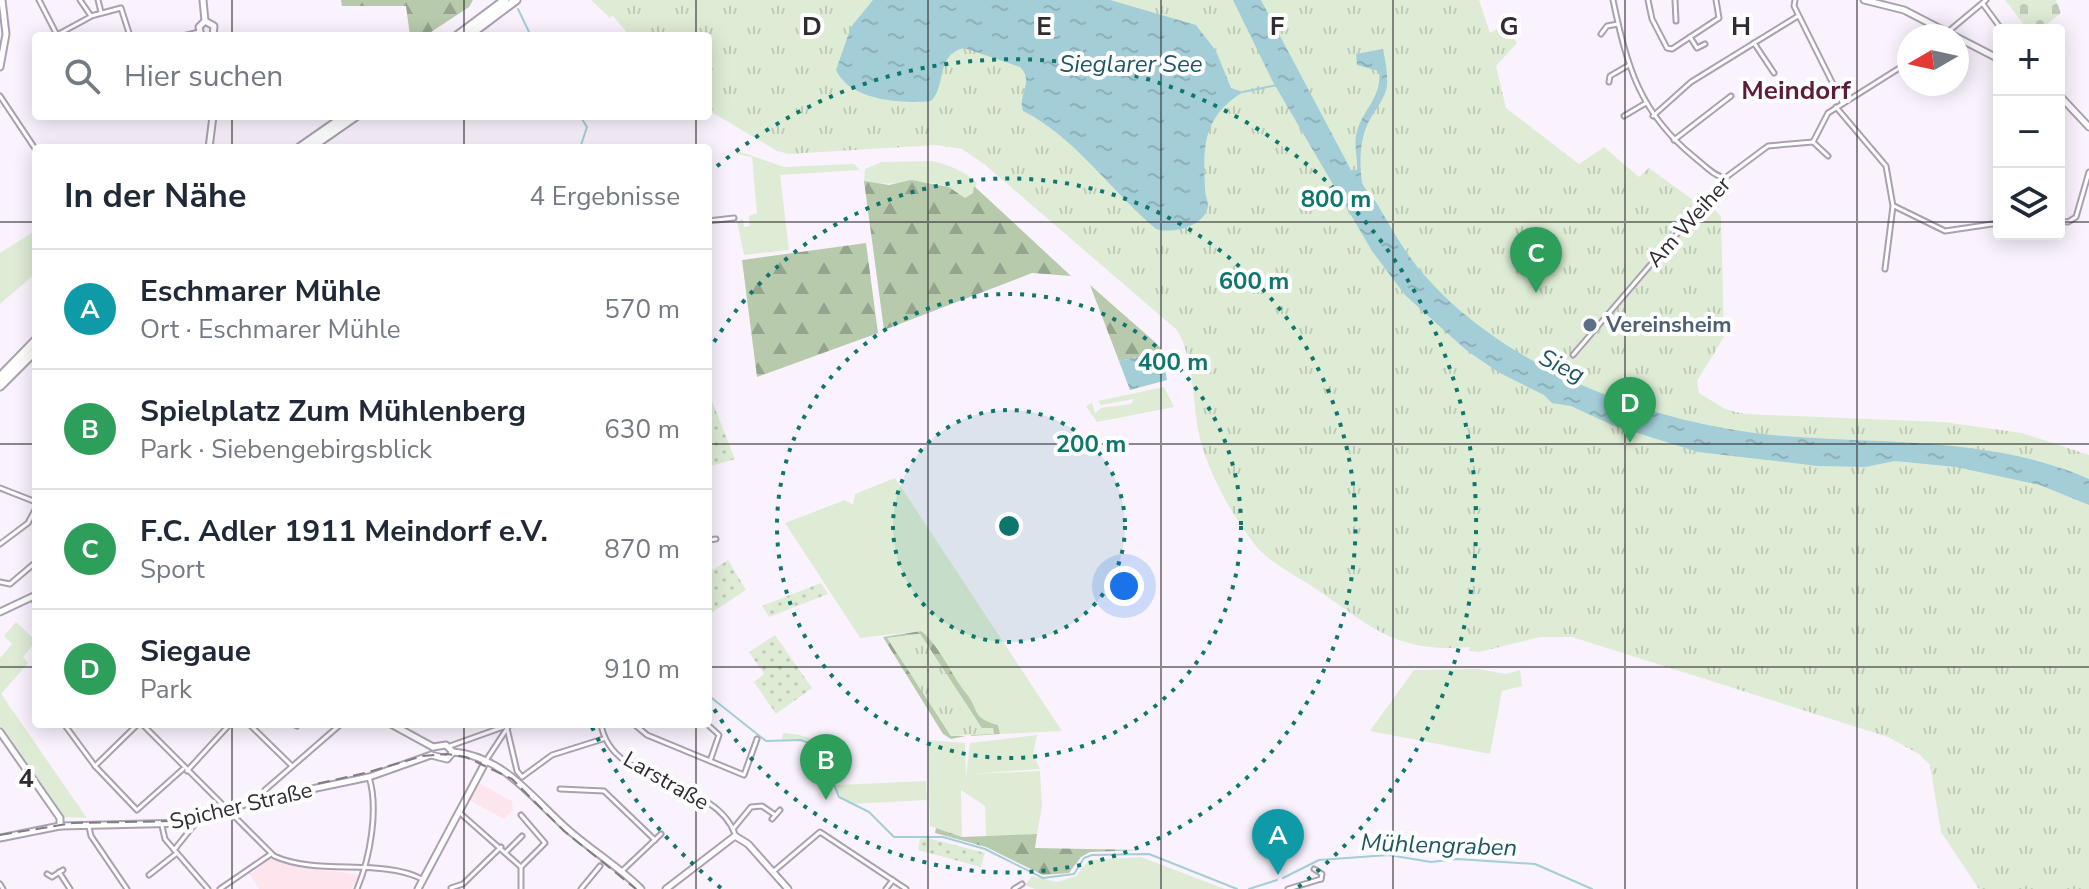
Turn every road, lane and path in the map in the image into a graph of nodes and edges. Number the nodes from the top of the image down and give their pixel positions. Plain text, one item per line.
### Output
1 (2, 0) edge
2 (39, 0) edge
3 (80, 0) edge
4 (98, 0) edge
5 (203, 0) edge
6 (505, 0) edge
7 (516, 0) edge
8 (1613, 0) edge
9 (1648, 0) edge
10 (1675, 0) edge
11 (1715, 0) edge
12 (1786, 0) edge
13 (1795, 0) edge
14 (1864, 0) edge
15 (1984, 2) edge
16 (1794, 6) junction
17 (101, 12) junction
18 (91, 15) junction
19 (1798, 16) junction
20 (205, 21) junction
21 (1676, 21) dead end
22 (1618, 24) junction
23 (1927, 24) edge
24 (1958, 24) edge
25 (1998, 24) edge
26 (54, 32) edge
27 (63, 32) edge
28 (129, 32) edge
29 (201, 32) edge
30 (213, 32) edge
31 (462, 32) edge
32 (473, 32) edge
33 (1601, 34) dead end
34 (1690, 37) junction
35 (1754, 43) junction
36 (1705, 44) dead end
37 (1969, 45) edge
38 (1993, 56) edge
39 (1629, 65) junction
40 (0, 67) edge
41 (1897, 69) edge
42 (1774, 73) dead end
43 (1609, 82) dead end
44 (1731, 96) dead end
45 (2060, 96) edge
46 (0, 99) edge
47 (1842, 102) junction
48 (1646, 103) junction
49 (1836, 107) junction
50 (1624, 116) dead end
51 (1653, 116) junction
52 (212, 120) edge
53 (339, 120) edge
54 (350, 120) edge
55 (2089, 127) edge
56 (1674, 140) junction
57 (1813, 142) junction
58 (32, 144) edge
59 (210, 144) edge
60 (305, 144) edge
61 (316, 144) edge
62 (1828, 156) dead end
63 (2089, 172) edge
64 (1725, 178) junction
65 (1893, 206) junction
66 (734, 218) dead end
67 (712, 221) edge
68 (2065, 222) edge
69 (1993, 224) edge
70 (1885, 269) dead end
71 (32, 344) edge
72 (32, 354) edge
73 (1573, 355) dead end
74 (0, 377) edge
75 (0, 386) edge
76 (0, 488) edge
77 (32, 503) edge
78 (32, 514) edge
79 (716, 539) dead end
80 (712, 540) edge
81 (0, 544) edge
82 (32, 565) edge
83 (0, 582) edge
84 (32, 597) edge
85 (0, 612) edge
86 (67, 728) edge
87 (136, 728) edge
88 (144, 728) edge
89 (226, 728) edge
90 (253, 728) edge
91 (336, 728) edge
92 (398, 728) edge
93 (500, 728) edge
94 (505, 728) edge
95 (508, 728) edge
96 (602, 728) edge
97 (638, 728) edge
98 (711, 728) edge
99 (0, 732) edge
100 (604, 739) junction
101 (757, 739) dead end
102 (433, 747) junction
103 (451, 749) junction
104 (431, 755) junction
105 (710, 762) junction
106 (485, 763) junction
107 (95, 766) junction
108 (292, 766) junction
109 (186, 769) junction
110 (369, 777) junction
111 (560, 789) dead end
112 (261, 800) junction
113 (228, 810) junction
114 (780, 810) dead end
115 (458, 812) junction
116 (521, 815) dead end
117 (198, 820) junction
118 (163, 825) junction
119 (60, 826) junction
120 (89, 827) junction
121 (733, 829) junction
122 (661, 834) dead end
123 (522, 836) dead end
124 (735, 836) junction
125 (0, 838) edge
126 (655, 840) junction
127 (501, 847) junction
128 (175, 851) junction
129 (506, 852) junction
130 (271, 854) junction
131 (600, 866) dead end
132 (521, 867) junction
133 (365, 870) junction
134 (623, 870) junction
135 (773, 872) junction
136 (47, 874) dead end
137 (149, 875) dead end
138 (422, 879) junction
139 (1314, 879) dead end
140 (893, 880) junction
141 (0, 884) edge
142 (1022, 884) dead end
143 (451, 888) edge
144 (3, 889) edge
145 (70, 889) edge
146 (127, 889) edge
147 (208, 889) edge
148 (220, 889) edge
149 (357, 889) edge
150 (418, 889) edge
151 (521, 889) edge
152 (581, 889) edge
153 (641, 889) edge
154 (666, 889) edge
155 (788, 889) edge
156 (886, 889) edge
157 (906, 889) edge
158 (1014, 889) edge
159 (1288, 889) edge

1 - 40 street
2 - 26 street
3 - 18 street
4 - 17 street
5 - 20 street
6 - 31 highway
7 - 32 highway
8 - 22 street
9 - 34 street
10 - 21 street
11 - 34 street
12 - 16 street
13 - 16 street
14 - 23 street
15 - 24 street
15 - 25 street
16 - 19 street
17 - 18 street
17 - 28 street
18 - 27 street
19 - 35 street
19 - 47 street
20 - 29 street
20 - 30 street
22 - 33 street
22 - 39 street
34 - 36 street
35 - 42 street
35 - 51 street
37 - 38 street
39 - 43 street
39 - 48 street
41 - 47 street
44 - 56 street
45 - 55 street
46 - 58 street
47 - 49 street
48 - 50 street
48 - 51 street
49 - 57 street
49 - 65 street
51 - 56 street
52 - 59 street
53 - 60 highway
54 - 61 highway
56 - 64 street
57 - 62 street
57 - 64 street, Am Weiher
63 - 68 street
64 - 73 street, Am Weiher
65 - 69 street
65 - 70 street
66 - 67 street
71 - 74 highway
72 - 75 highway
76 - 77 street
78 - 81 street
79 - 80 street
82 - 83 street
84 - 85 street
86 - 107 street
87 - 107 street
88 - 109 street
89 - 109 street
90 - 108 street
91 - 108 street
92 - 102 street
93 - 103 street
94 - 106 street
95 - 100 street
96 - 100 street, Larstraße
97 - 105 street
98 - 105 street
99 - 119 street
100 - 121 street, Larstraße
101 - 105 street
102 - 103 street
102 - 104 street
103 - 104 street, Spicher Straße
103 - 106 street
104 - 110 street, Spicher Straße
106 - 115 street
106 - 134 street
107 - 109 street
108 - 112 street
109 - 113 street
110 - 112 street, Spicher Straße
110 - 133 street
111 - 126 street
112 - 113 street, Spicher Straße
113 - 117 street, Spicher Straße
113 - 130 street
114 - 121 street
115 - 127 street
115 - 138 street
116 - 132 street
117 - 118 street, Spicher Straße
117 - 128 street
118 - 120 street, Spicher Straße
118 - 128 street
119 - 120 street, Spicher Straße
119 - 125 street, Spicher Straße
120 - 146 street
121 - 124 street, Larstraße
122 - 126 street
123 - 129 street
124 - 135 street
124 - 154 street
126 - 134 street
127 - 129 street
127 - 143 street
128 - 137 street
128 - 147 street
129 - 132 street
130 - 133 street
130 - 148 street
131 - 152 street
132 - 151 street
133 - 138 street
133 - 149 street
134 - 153 street
135 - 140 street
135 - 155 street
136 - 145 street
138 - 150 street
139 - 159 street
140 - 156 street
140 - 157 street
141 - 144 street
142 - 158 street

